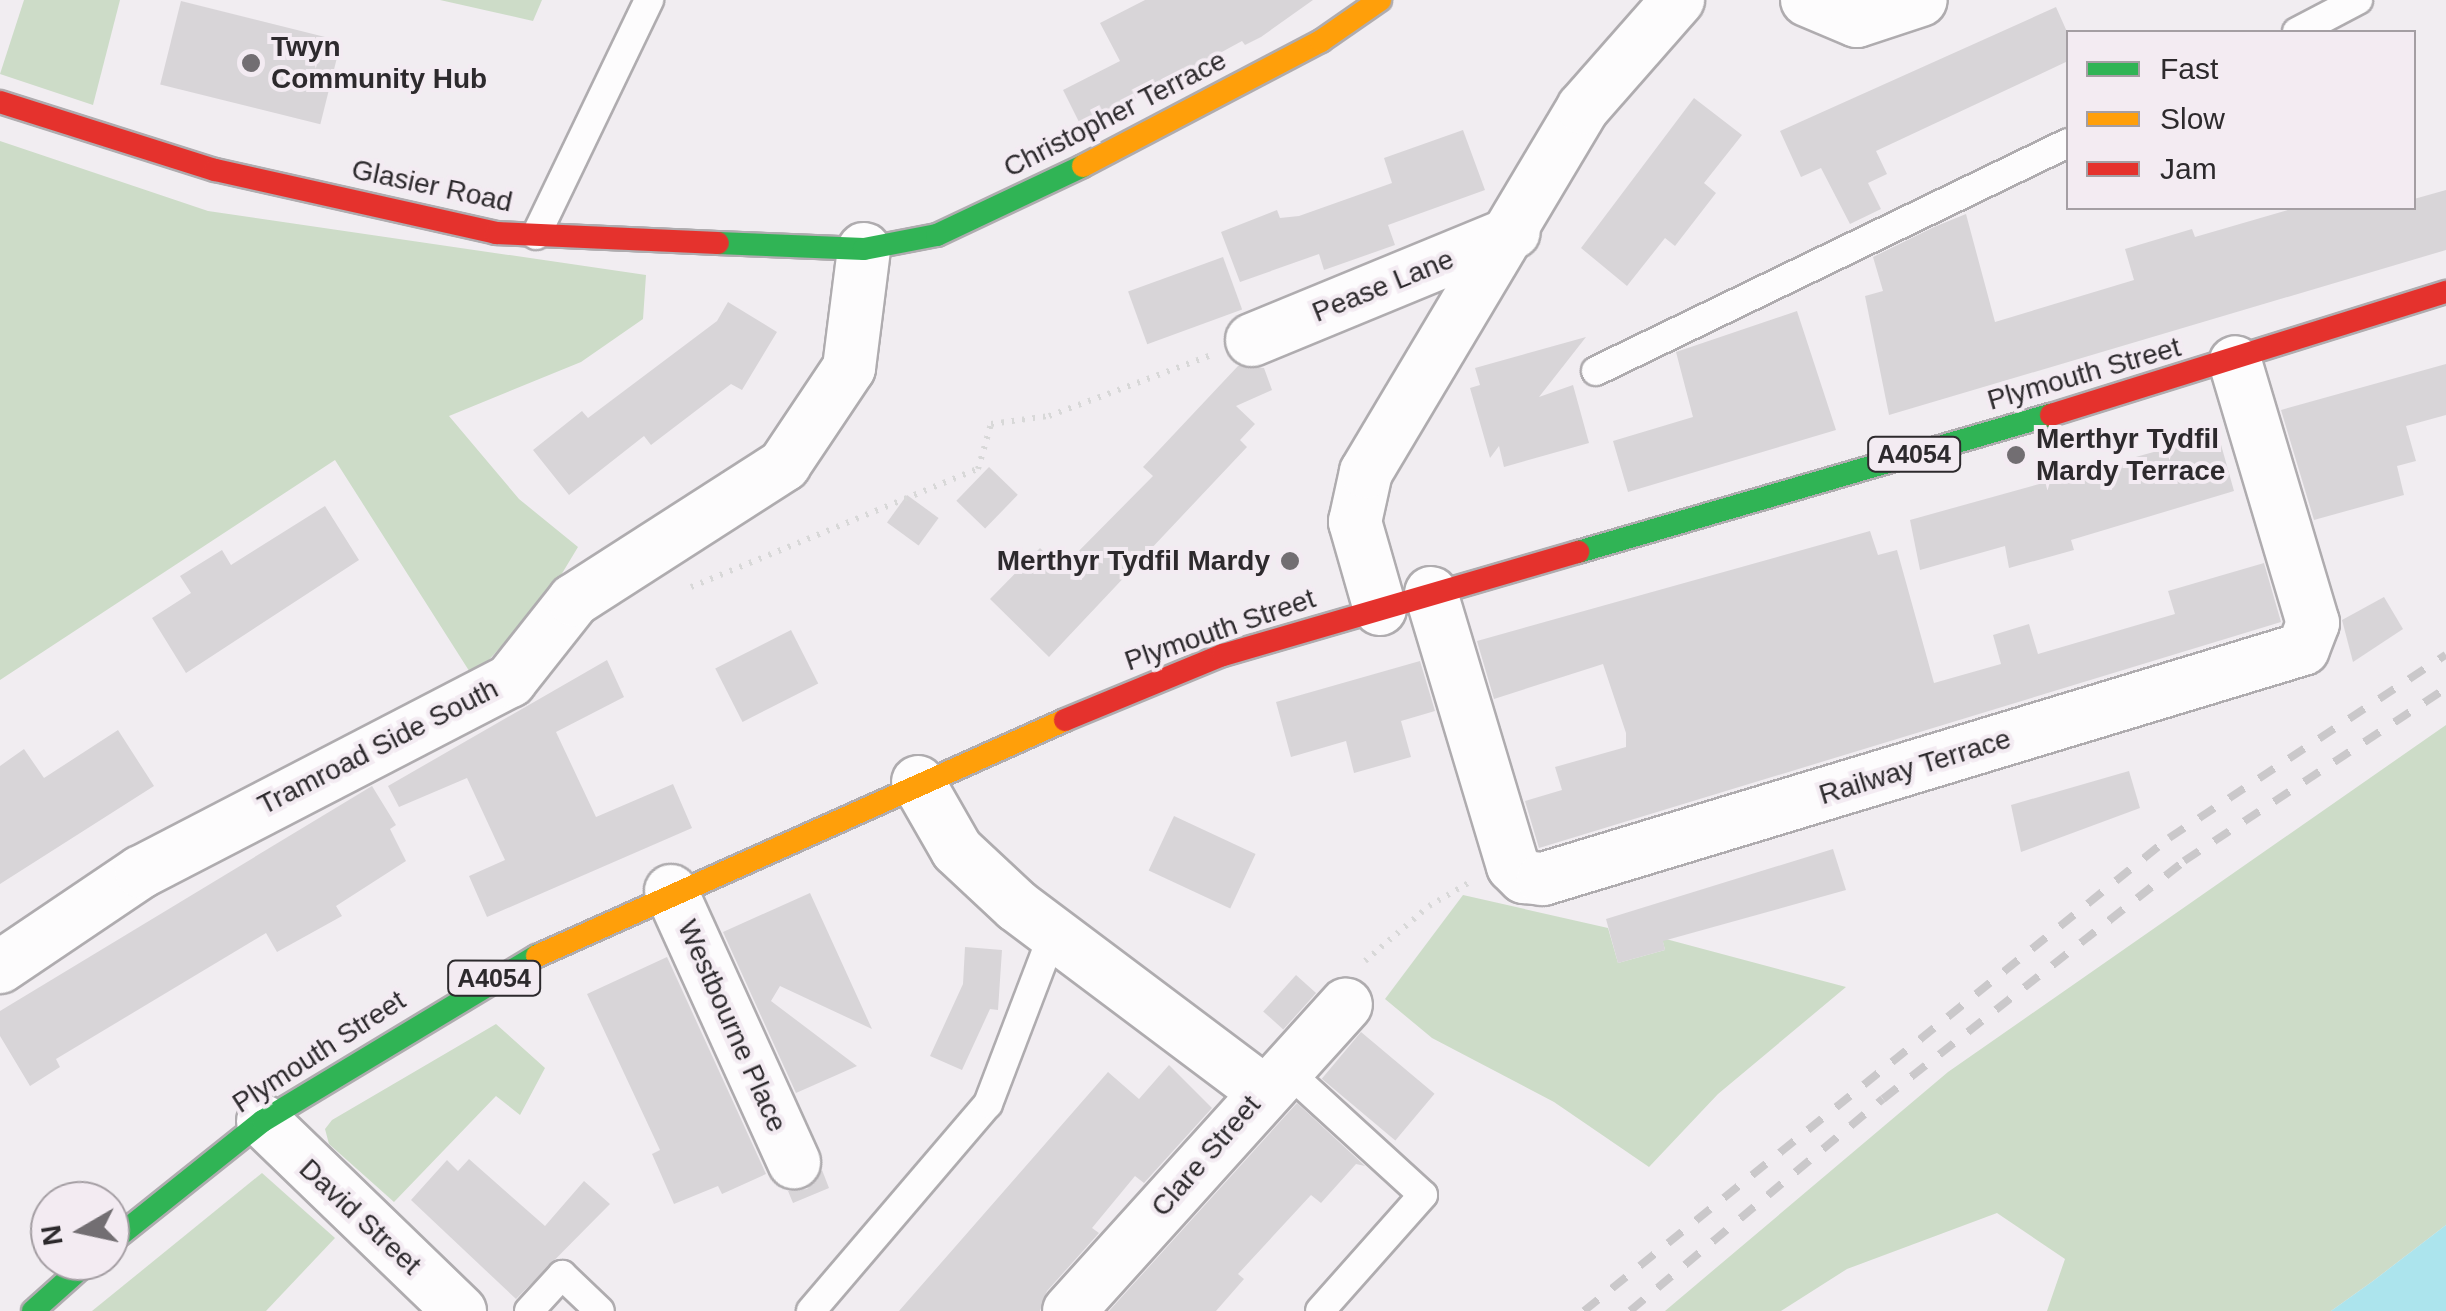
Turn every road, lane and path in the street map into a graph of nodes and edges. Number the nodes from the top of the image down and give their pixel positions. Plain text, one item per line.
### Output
1 (649, 0) edge
2 (1380, 0) edge
3 (1678, 0) edge
4 (1807, 0) edge
5 (1921, 0) edge
6 (2358, 0) edge
7 (2300, 30) edge
8 (0, 102) edge
9 (2066, 144) edge
10 (1514, 232) junction
11 (536, 236) junction
12 (864, 249) junction
13 (2446, 292) edge
14 (1252, 340) joint
15 (2235, 362) junction
16 (1596, 371) dead end
17 (683, 590) dead end
18 (1432, 594) junction
19 (1380, 610) junction
20 (918, 782) junction
21 (1513, 866) junction
22 (672, 891) junction
23 (1054, 934) junction
24 (0, 967) edge
25 (1346, 1004) joint
26 (1273, 1080) junction
27 (263, 1121) junction
28 (794, 1162) dead end
29 (130, 1226) edge
30 (67, 1281) edge
31 (34, 1311) edge
32 (460, 1311) edge
33 (529, 1311) edge
34 (600, 1311) edge
35 (811, 1311) edge
36 (1068, 1311) edge
37 (1320, 1311) edge

1 - 11 lane
2 - 12 main road, Christopher Terrace
3 - 10 street
4 - 5 street
6 - 7 lane
8 - 11 main road, Glasier Road
9 - 16 lane
10 - 14 street, Pease Lane
10 - 19 street
11 - 12 main road, Glasier Road
12 - 24 street, Tramroad Side South
13 - 15 main road, Plymouth Street / A4054
14 - 17 path
15 - 18 main road, Plymouth Street / A4054
15 - 21 street, Railway Terrace
18 - 19 main road, Plymouth Street / A4054
18 - 21 street
19 - 20 main road, Plymouth Street / A4054
20 - 22 main road, Plymouth Street / A4054
20 - 23 street
21 - 25 path
22 - 27 main road, Plymouth Street / A4054
22 - 28 street, Westbourne Place
23 - 26 street
23 - 35 lane
25 - 26 street, Clare Street
26 - 36 street, Clare Street
26 - 37 lane
27 - 29 main road, Plymouth Street / A4054
27 - 32 street, David Street
30 - 31 main road
33 - 34 lane

